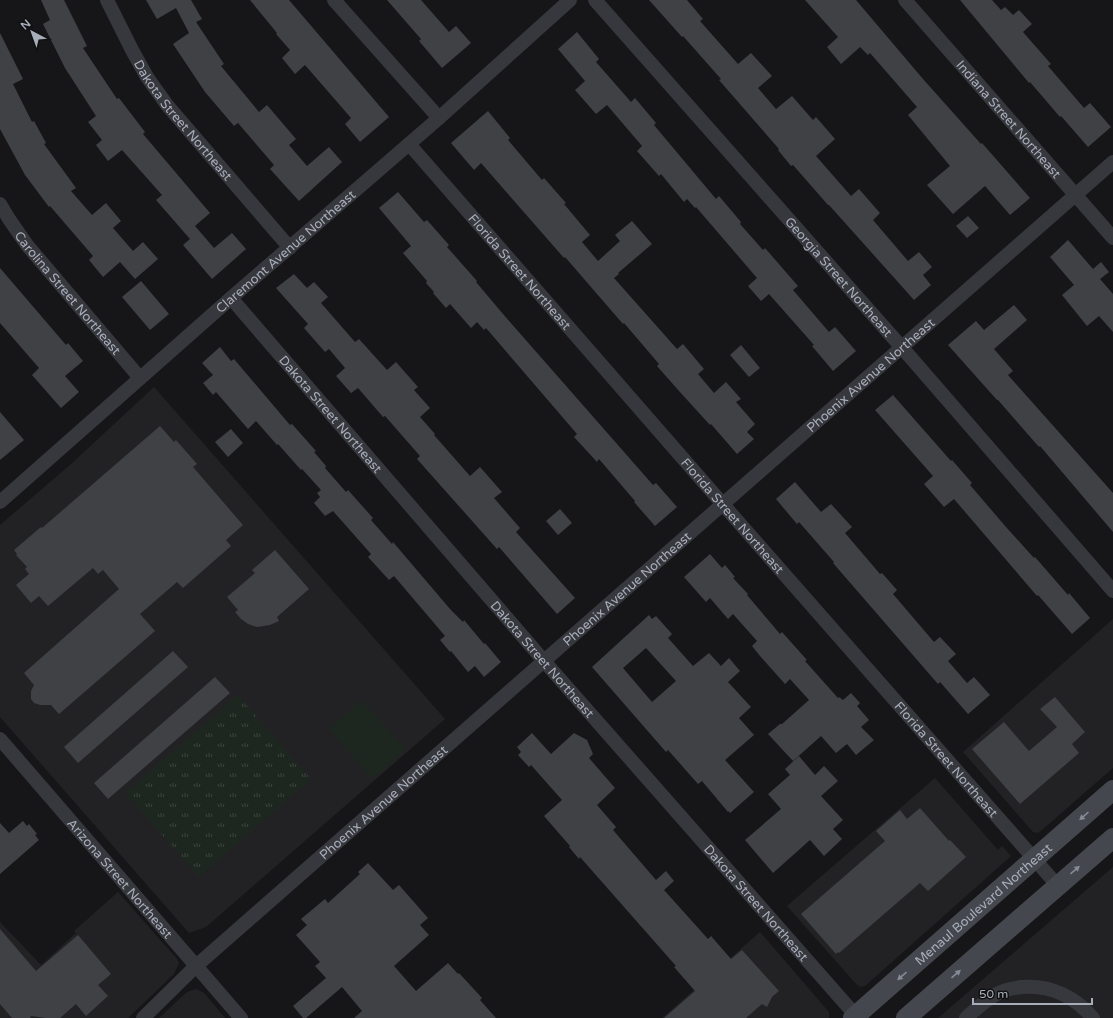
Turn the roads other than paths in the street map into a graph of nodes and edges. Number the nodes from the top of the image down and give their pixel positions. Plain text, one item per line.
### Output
1 (108, 0) edge
2 (334, 0) edge
3 (570, 0) edge
4 (595, 0) edge
5 (905, 0) edge
6 (439, 118) junction
7 (409, 144) junction
8 (1113, 162) edge
9 (1075, 195) junction
10 (0, 204) edge
11 (1113, 238) edge
12 (290, 248) junction
13 (231, 298) junction
14 (902, 348) junction
15 (140, 378) junction
16 (0, 502) edge
17 (723, 505) junction
18 (1113, 591) edge
19 (544, 661) junction
20 (0, 739) edge
21 (1113, 790) edge
22 (1113, 838) edge
23 (1035, 860) junction
24 (1058, 886) junction
25 (196, 966) junction
26 (856, 1017) edge
27 (143, 1018) edge
28 (241, 1018) edge
29 (906, 1018) edge
30 (966, 1018) edge
31 (1093, 1018) edge

1 - 12 street, Dakota Street Northeast
2 - 6 street
3 - 6 street, Claremont Avenue Northeast
4 - 14 street, Georgia Street Northeast
5 - 9 street, Indiana Street Northeast
6 - 7 street, Claremont Avenue Northeast
7 - 12 street, Claremont Avenue Northeast
7 - 17 street, Florida Street Northeast
8 - 9 street, Phoenix Avenue Northeast
9 - 11 street, Indiana Street Northeast
9 - 14 street, Phoenix Avenue Northeast
10 - 15 street, Carolina Street Northeast
12 - 13 street, Claremont Avenue Northeast
13 - 15 street, Claremont Avenue Northeast
13 - 19 street, Dakota Street Northeast
14 - 17 street, Phoenix Avenue Northeast
14 - 18 street, Georgia Street Northeast
15 - 16 street, Claremont Avenue Northeast
17 - 19 street, Phoenix Avenue Northeast
17 - 23 street, Florida Street Northeast
19 - 25 street, Phoenix Avenue Northeast
19 - 26 street, Dakota Street Northeast
20 - 25 street, Arizona Street Northeast
21 -> 23 main road, Menaul Boulevard Northeast
24 -> 22 main road
23 - 24 street, Florida Street Northeast
23 -> 26 main road, Menaul Boulevard Northeast
29 -> 24 main road
25 - 27 street, Phoenix Avenue Northeast
25 - 28 street, Arizona Street Northeast
30 - 31 street

